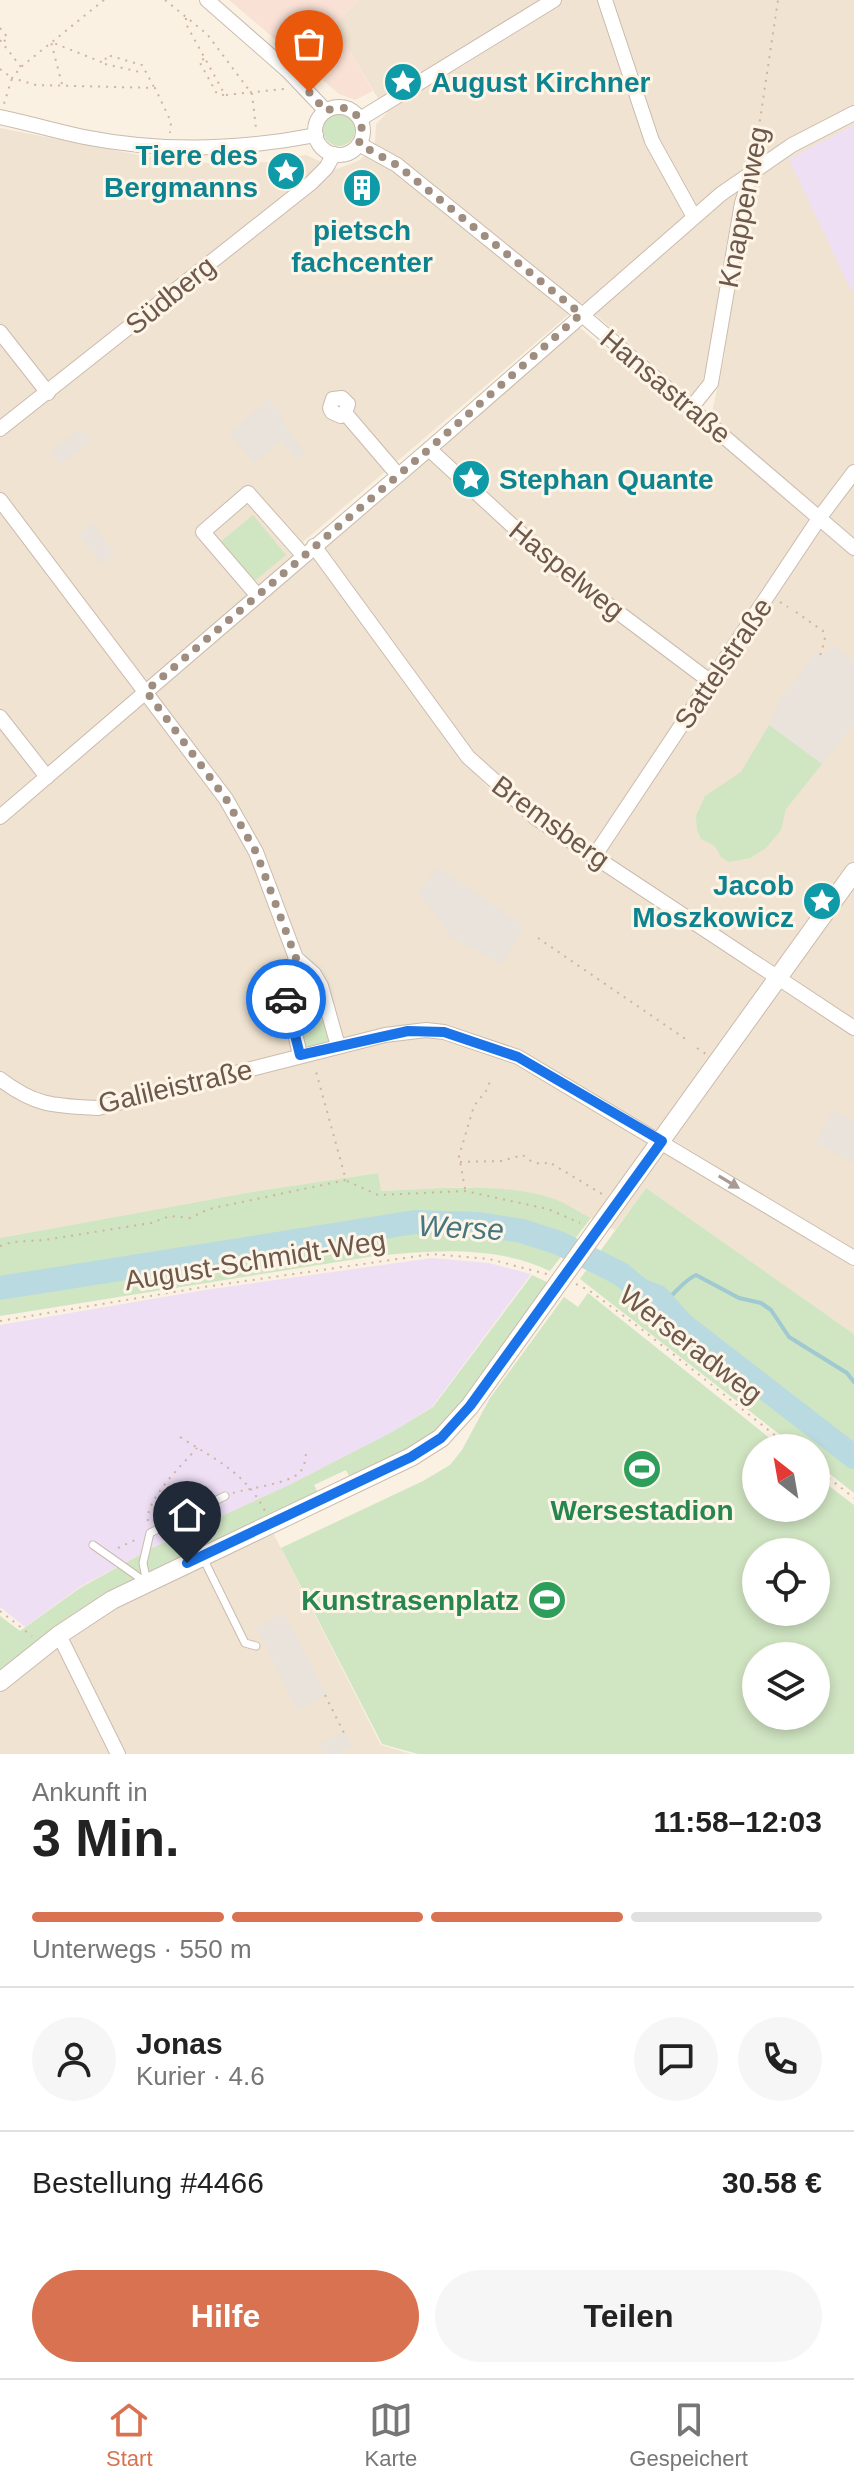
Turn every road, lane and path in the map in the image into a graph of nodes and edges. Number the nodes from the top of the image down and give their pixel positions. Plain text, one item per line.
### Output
1 (104, 0) edge
2 (165, 0) edge
3 (207, 0) edge
4 (554, 0) edge
5 (605, 0) edge
6 (778, 0) edge
7 (186, 17) junction
8 (0, 28) edge
9 (1, 41) edge
10 (51, 42) junction
11 (205, 58) junction
12 (104, 63) junction
13 (21, 67) junction
14 (0, 69) edge
15 (147, 74) junction
16 (12, 78) junction
17 (296, 79) junction
18 (63, 86) junction
19 (155, 88) junction
20 (252, 94) junction
21 (225, 95) junction
22 (326, 111) junction
23 (854, 113) edge
24 (0, 117) edge
25 (360, 119) junction
26 (316, 135) junction
27 (359, 144) junction
28 (257, 145) junction
29 (169, 146) junction
30 (334, 154) junction
31 (751, 174) junction
32 (721, 194) junction
33 (742, 203) junction
34 (694, 217) junction
35 (581, 314) junction
36 (0, 332) edge
37 (48, 393) junction
38 (691, 408) junction
39 (345, 413) dead end
40 (0, 429) edge
41 (429, 449) junction
42 (854, 472) edge
43 (398, 475) junction
44 (0, 500) edge
45 (820, 517) junction
46 (854, 548) edge
47 (308, 550) junction
48 (257, 595) junction
49 (796, 612) dead end
50 (820, 656) dead end
51 (711, 682) junction
52 (146, 691) junction
53 (0, 717) edge
54 (47, 777) junction
55 (0, 817) edge
56 (595, 855) junction
57 (854, 872) edge
58 (538, 938) dead end
59 (296, 958) junction
60 (778, 979) junction
61 (854, 1028) edge
62 (687, 1040) dead end
63 (338, 1046) junction
64 (305, 1054) junction
65 (0, 1079) edge
66 (491, 1079) dead end
67 (662, 1141) junction
68 (460, 1162) junction
69 (346, 1180) junction
70 (465, 1191) junction
71 (617, 1205) junction
72 (595, 1234) junction
73 (0, 1246) edge
74 (854, 1258) edge
75 (566, 1275) junction
76 (0, 1321) edge
77 (773, 1434) edge
78 (180, 1437) dead end
79 (197, 1448) junction
80 (306, 1454) dead end
81 (830, 1479) edge
82 (249, 1488) junction
83 (225, 1496) joint
84 (854, 1498) edge
85 (271, 1523) junction
86 (150, 1533) junction
87 (93, 1545) dead end
88 (106, 1554) junction
89 (203, 1556) junction
90 (147, 1583) junction
91 (0, 1611) edge
92 (52, 1641) junction
93 (256, 1646) dead end
94 (0, 1682) edge
95 (325, 1695) dead end
96 (344, 1733) dead end
97 (118, 1754) edge

1 - 10 path
2 - 7 path
3 - 17 street
4 - 25 street
5 - 34 street
6 - 31 path, Knappenweg
7 - 11 path
7 - 20 path
8 - 9 path
9 - 13 path
10 - 12 path
10 - 13 path
10 - 18 path
11 - 21 path
11 - 21 path
12 - 15 path
12 - 15 path
13 - 16 path
14 - 16 path
15 - 19 path
16 - 18 path
16 - 24 path
17 - 20 path
17 - 22 street
18 - 19 path
19 - 29 path
20 - 21 path
20 - 28 path
22 - 25 street
22 - 26 street
23 - 31 street
24 - 29 street
25 - 27 street
26 - 28 street
26 - 30 street
27 - 30 street
27 - 35 street, Hansastraße
28 - 29 street
30 - 37 street, Südberg
31 - 32 street
31 - 33 street, Knappenweg
32 - 33 street
32 - 34 street
33 - 38 street, Knappenweg
34 - 35 street
35 - 38 street, Hansastraße
35 - 41 street
36 - 37 street
37 - 40 street, Südberg
38 - 45 street, Hansastraße
39 - 43 street
41 - 43 street
41 - 51 street, Haspelweg
42 - 45 street, Sattelstraße
43 - 47 street
44 - 52 street
45 - 46 street, Hansastraße
45 - 51 street, Sattelstraße
47 - 48 street
47 - 48 street, Bremsberg
47 - 56 street, Bremsberg
48 - 52 street
49 - 50 path
51 - 56 street, Sattelstraße
52 - 54 street
52 - 59 street
53 - 54 street
54 - 55 street
56 - 60 street, Bremsberg
57 - 60 street
58 - 62 path
59 - 63 street
59 - 64 street
60 - 61 street, Bremsberg
60 - 67 street
63 - 64 street, Galileistraße
63 - 67 street, Galileistraße
64 - 65 street, Galileistraße
64 - 69 path
66 - 68 path
67 - 71 street
67 -> 74 street, Galileistraße
68 - 70 path
68 - 71 path
69 - 70 path
69 - 73 path
70 - 72 path
71 - 72 street
72 - 75 street
75 - 76 path, August-Schmidt-Weg
75 - 77 path, Werseradweg
75 - 85 street
78 - 79 path
79 - 82 path
79 - 86 path
80 - 82 path
81 - 84 path
82 - 83 path
82 - 85 path
83 - 86 lane
85 - 89 street
86 - 88 path
86 - 90 lane
87 - 88 lane
88 - 90 lane
89 - 90 street
89 - 93 lane
90 - 92 street
91 - 92 path
92 - 94 street
92 - 97 street
95 - 96 path

